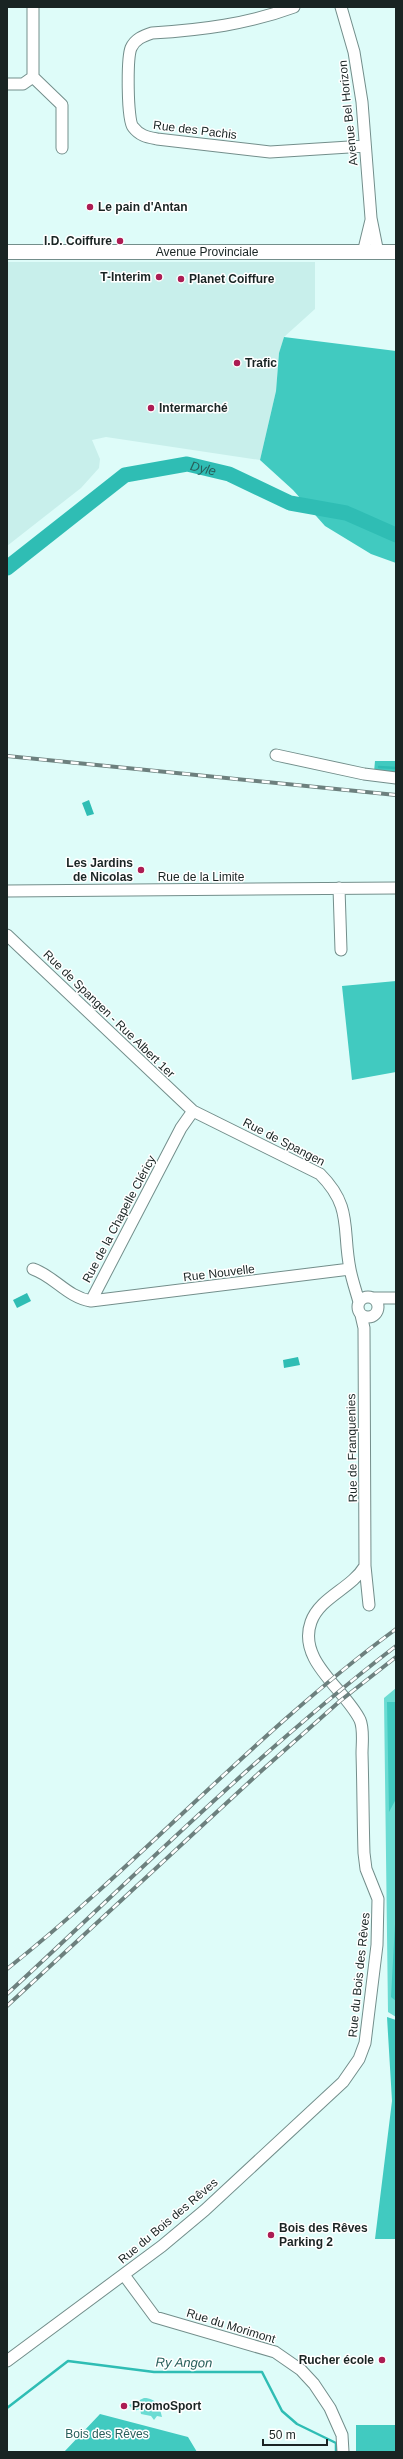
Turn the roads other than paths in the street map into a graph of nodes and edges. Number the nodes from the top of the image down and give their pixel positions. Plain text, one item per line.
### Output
1 (33, 7) edge
2 (294, 7) edge
3 (341, 7) edge
4 (32, 77) junction
5 (7, 84) edge
6 (365, 146) junction
7 (62, 148) dead end
8 (371, 218) junction
9 (13, 252) edge
10 (396, 252) edge
11 (363, 253) junction
12 (378, 253) junction
13 (276, 755) dead end
14 (396, 778) edge
15 (340, 888) junction
16 (396, 888) edge
17 (7, 891) edge
18 (7, 935) edge
19 (341, 950) dead end
20 (193, 1111) junction
21 (33, 1269) dead end
22 (350, 1269) junction
23 (396, 1298) edge
24 (367, 1299) junction
25 (91, 1300) junction
26 (396, 1302) edge
27 (370, 1314) junction
28 (365, 1566) junction
29 (369, 1605) dead end
30 (124, 2275) junction
31 (7, 2361) edge
32 (343, 2452) edge

1 - 4 street
2 - 6 street, Rue des Pachis
3 - 6 street, Avenue Bel Horizon
4 - 5 street
4 - 7 street
6 - 8 street, Avenue Bel Horizon
8 - 11 street, Avenue Bel Horizon
8 - 12 street, Avenue Bel Horizon
9 - 11 main road, Avenue Provinciale
10 - 12 main road, Avenue Provinciale
11 - 12 main road, Avenue Provinciale
13 - 14 street
15 - 16 street, Rue de la Limite
15 - 17 street, Rue de la Limite
15 - 19 street
18 - 20 street, Rue de Spangen - Rue Albert 1er
20 - 22 street, Rue de Spangen
20 - 25 street, Rue de la Chapelle Cléricy
21 - 25 street, Rue de la Chapelle Cléricy
22 - 24 street, Rue de Spangen
22 - 25 street, Rue Nouvelle
23 - 24 street
24 - 27 street
24 - 27 street
26 - 27 street
27 - 28 street, Rue de Franquenies
28 - 29 street, Rue de Franquenies
28 - 30 street, Rue du Bois des Rêves
30 - 31 street, Rue du Bois des Rêves
30 - 32 street, Rue du Morimont

